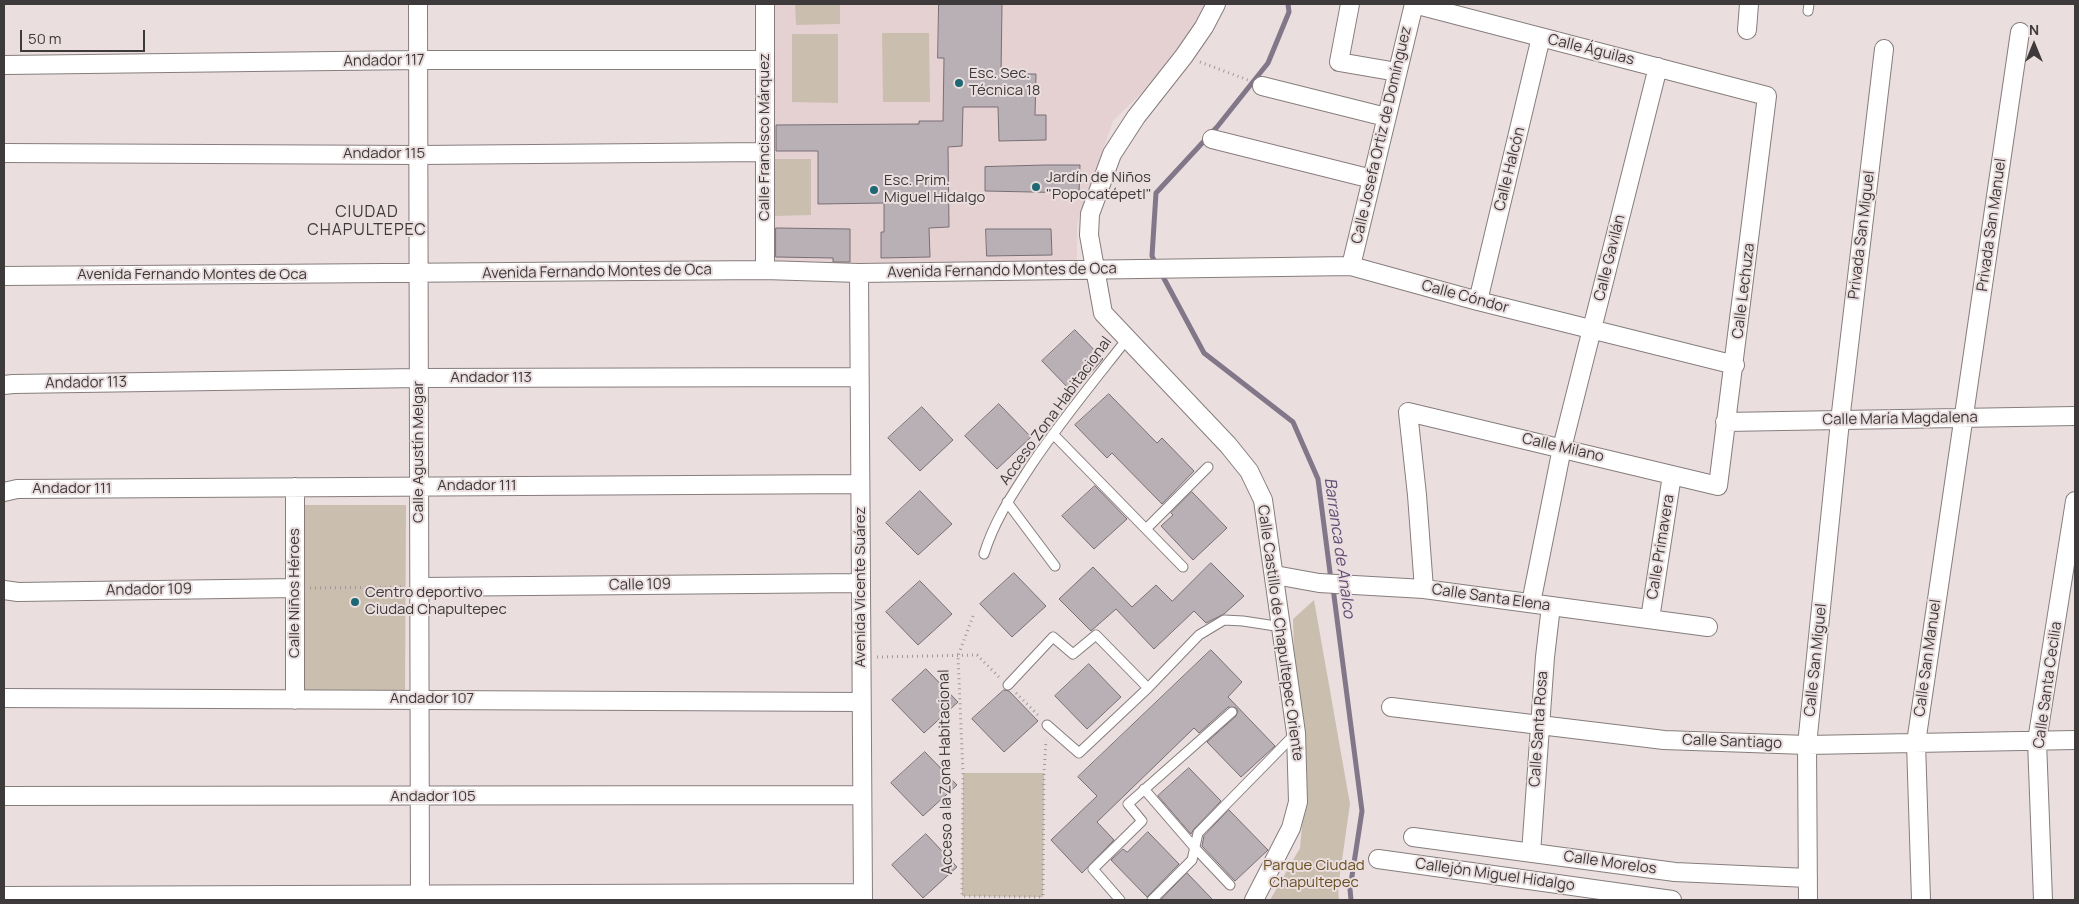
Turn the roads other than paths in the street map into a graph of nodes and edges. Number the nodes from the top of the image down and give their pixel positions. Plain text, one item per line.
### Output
1 (418, 4) edge
2 (765, 4) edge
3 (1216, 4) edge
4 (1350, 4) edge
5 (1414, 4) edge
6 (1749, 4) edge
7 (1747, 30) dead end
8 (2020, 32) dead end
9 (1541, 37) junction
10 (1884, 49) dead end
11 (418, 60) junction
12 (765, 60) junction
13 (4, 66) edge
14 (1658, 68) junction
15 (1396, 72) junction
16 (1262, 86) dead end
17 (1767, 96) joint
18 (1386, 117) junction
19 (1212, 139) dead end
20 (765, 152) junction
21 (4, 153) edge
22 (419, 155) junction
23 (1372, 179) junction
24 (1351, 266) junction
25 (765, 270) junction
26 (1095, 270) junction
27 (1191, 270) joint
28 (859, 273) junction
29 (419, 274) junction
30 (4, 276) edge
31 (1478, 301) junction
32 (1592, 329) junction
33 (1126, 339) junction
34 (1735, 365) junction
35 (859, 377) junction
36 (419, 378) junction
37 (4, 386) edge
38 (2075, 416) edge
39 (1963, 418) junction
40 (1840, 421) junction
41 (1725, 422) junction
42 (1053, 434) junction
43 (1562, 448) junction
44 (1208, 467) dead end
45 (1672, 475) junction
46 (860, 484) junction
47 (419, 486) junction
48 (1718, 486) joint
49 (295, 487) junction
50 (4, 492) edge
51 (2075, 501) edge
52 (1007, 502) junction
53 (1146, 529) junction
54 (984, 554) dead end
55 (1055, 566) dead end
56 (1183, 567) dead end
57 (1275, 575) junction
58 (860, 583) junction
59 (420, 587) junction
60 (295, 588) junction
61 (1424, 589) junction
62 (4, 590) edge
63 (1531, 603) junction
64 (1551, 606) junction
65 (1650, 620) junction
66 (1282, 628) junction
67 (1708, 628) dead end
68 (1008, 685) road end
69 (1148, 688) junction
70 (4, 698) edge
71 (420, 699) junction
72 (295, 700) junction
73 (861, 702) junction
74 (1391, 707) dead end
75 (1232, 712) dead end
76 (1048, 725) road end
77 (1539, 726) junction
78 (1296, 733) junction
79 (2075, 740) edge
80 (2037, 741) junction
81 (1916, 743) junction
82 (1807, 745) junction
83 (1144, 789) junction
84 (862, 795) junction
85 (4, 796) edge
86 (420, 797) junction
87 (1413, 837) dead end
88 (1194, 848) junction
89 (1531, 853) junction
90 (1378, 859) dead end
91 (1675, 872) junction
92 (1808, 878) junction
93 (1230, 885) dead end
94 (4, 896) edge
95 (862, 897) edge
96 (420, 898) edge
97 (1120, 900) edge
98 (1152, 900) edge
99 (1254, 900) edge
100 (1672, 900) edge
101 (1808, 900) edge
102 (1921, 900) edge
103 (2043, 900) edge

1 - 11 street, Calle Agustín Melgar
2 - 12 street, Calle Francisco Márquez
3 - 26 street, Calle Castillo de Chapultepec Oriente
4 - 15 street
5 - 9 street, Calle Águilas
5 - 15 street, Calle Josefa Ortiz de Domínguez
6 - 7 street
8 - 39 street, Privada San Manuel
9 - 14 street, Calle Águilas
9 - 31 street, Calle Halcón
10 - 40 street, Privada San Miguel
11 - 12 street, Andador 117
11 - 13 street, Andador 117
11 - 22 street, Calle Agustín Melgar
12 - 20 street, Calle Francisco Márquez
14 - 17 street, Calle Águilas
14 - 32 street, Calle Gavilán
15 - 18 street, Calle Josefa Ortiz de Domínguez
16 - 18 street
17 - 34 street, Calle Lechuza
18 - 23 street, Calle Josefa Ortiz de Domínguez
19 - 23 street
20 - 22 street, Andador 115
20 - 25 street, Calle Francisco Márquez
21 - 22 street, Andador 115
22 - 29 street, Calle Agustín Melgar
23 - 24 street, Calle Josefa Ortiz de Domínguez
24 - 27 street, Calle Cóndor
24 - 31 street, Calle Cóndor
25 - 28 street, Avenida Fernando Montes de Oca
25 - 29 street, Avenida Fernando Montes de Oca
26 - 27 street, Avenida Fernando Montes de Oca
26 - 28 street, Avenida Fernando Montes de Oca
26 - 33 street, Calle Castillo de Chapultepec Oriente
28 - 35 street, Avenida Vicente Suárez
29 - 30 street, Avenida Fernando Montes de Oca
29 - 36 street, Calle Agustín Melgar
31 - 32 street, Calle Cóndor
32 - 34 street, Calle Cóndor
32 - 43 street, Calle Gavilán
33 - 42 lane, Acceso Zona Habitacional
33 - 57 street, Calle Castillo de Chapultepec Oriente
34 - 41 street, Calle Lechuza
35 - 36 street, Andador 113
35 - 46 street, Avenida Vicente Suárez
36 - 37 street, Andador 113
36 - 47 street, Calle Agustín Melgar
38 - 39 street, Calle María Magdalena
39 - 40 street, Calle María Magdalena
39 - 81 street, Calle San Manuel
40 - 41 street, Calle María Magdalena
40 - 82 street, Calle San Miguel
41 - 48 street, Calle Lechuza
42 - 52 lane, Acceso Zona Habitacional
42 - 53 lane
43 - 45 street, Calle Milano
43 - 61 street, Calle Milano
43 - 63 street
44 - 53 lane
45 - 48 street, Calle Milano
45 - 65 street, Calle Primavera
46 - 47 street, Andador 111
46 - 58 street, Avenida Vicente Suárez
47 - 49 street, Andador 111
47 - 59 street, Calle Agustín Melgar
49 - 50 street, Andador 111
49 - 60 street, Calle Niños Héroes
51 - 80 street, Calle Santa Cecilia
52 - 54 lane, Acceso Zona Habitacional
52 - 55 lane
53 - 56 lane
57 - 61 street, Calle Santa Elena
57 - 66 street, Calle Castillo de Chapultepec Oriente
58 - 59 street, Calle 109
58 - 73 street, Avenida Vicente Suárez
59 - 71 street, Calle Agustín Melgar
60 - 62 street, Andador 109
60 - 72 street, Calle Niños Héroes
61 - 63 street, Calle Santa Elena
63 - 64 street, Calle Santa Elena
64 - 65 street, Calle Santa Elena
64 - 77 street, Calle Santa Rosa
65 - 67 street, Calle Santa Elena
66 - 69 lane
66 - 78 street, Calle Castillo de Chapultepec Oriente
68 - 69 lane
69 - 76 lane
70 - 72 street, Andador 107
71 - 72 street, Andador 107
71 - 73 street, Andador 107
71 - 86 street, Calle Agustín Melgar
73 - 84 street, Avenida Vicente Suárez
74 - 77 street, Calle Santiago
75 - 83 lane
77 - 82 street, Calle Santiago
77 - 89 street, Calle Santa Rosa
78 - 88 lane
78 - 99 street, Calle Castillo de Chapultepec Oriente
79 - 80 street, Calle Santiago
80 - 81 street, Calle Santiago
80 - 103 street, Calle Santa Cecilia
81 - 82 street, Calle Santiago
81 - 102 street, Calle San Manuel
82 - 92 street, Calle San Miguel
83 - 88 lane
83 - 97 lane
84 - 86 street, Andador 105
84 - 95 street, Avenida Vicente Suárez
85 - 86 street, Andador 105
86 - 96 street, Calle Agustín Melgar
87 - 89 street, Calle Morelos
88 - 93 lane
88 - 98 lane
89 - 91 street, Calle Morelos
90 - 100 street, Callejón Miguel Hidalgo
91 - 92 street, Calle Morelos
91 - 100 street
92 - 101 street, Calle San Miguel
94 - 96 street
95 - 96 street

